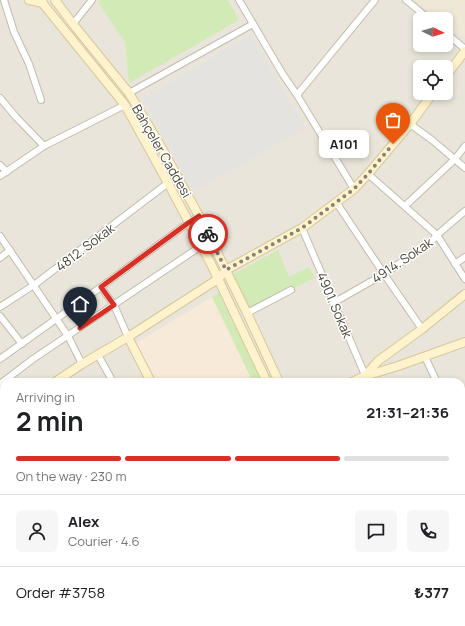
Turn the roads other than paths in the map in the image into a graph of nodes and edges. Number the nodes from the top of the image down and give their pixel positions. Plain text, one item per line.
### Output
1 (4, 0) edge
2 (29, 0) edge
3 (55, 0) edge
4 (92, 0) edge
5 (239, 0) edge
6 (375, 0) edge
7 (406, 0) edge
8 (42, 2) edge
9 (421, 12) edge
10 (73, 24) junction
11 (253, 24) junction
12 (453, 39) edge
13 (465, 50) edge
14 (453, 66) edge
15 (129, 93) junction
16 (297, 95) junction
17 (0, 98) edge
18 (40, 100) dead end
19 (428, 100) edge
20 (124, 105) junction
21 (410, 124) junction
22 (44, 146) junction
23 (465, 146) edge
24 (455, 159) junction
25 (0, 165) edge
26 (465, 168) edge
27 (7, 172) junction
28 (368, 174) junction
29 (0, 176) edge
30 (168, 183) junction
31 (354, 189) junction
32 (336, 202) junction
33 (405, 206) junction
34 (465, 211) edge
35 (199, 216) junction
36 (188, 223) junction
37 (302, 228) junction
38 (437, 235) junction
39 (0, 236) edge
40 (201, 246) junction
41 (10, 250) junction
42 (465, 257) edge
43 (0, 258) edge
44 (456, 264) junction
45 (226, 270) junction
46 (384, 274) junction
47 (218, 279) junction
48 (465, 279) edge
49 (34, 285) junction
50 (101, 287) junction
51 (291, 290) dead end
52 (465, 294) edge
53 (334, 302) junction
54 (114, 305) junction
55 (0, 308) edge
56 (247, 313) junction
57 (0, 316) edge
58 (57, 319) junction
59 (422, 329) junction
60 (68, 336) junction
61 (128, 337) junction
62 (465, 342) edge
63 (22, 344) junction
64 (98, 355) junction
65 (424, 356) junction
66 (0, 359) edge
67 (82, 364) junction
68 (8, 378) edge
69 (65, 378) edge
70 (111, 378) edge
71 (149, 378) edge
72 (265, 378) edge
73 (277, 378) edge
74 (367, 378) edge
75 (368, 378) edge
76 (369, 378) edge
77 (435, 378) edge

1 - 18 street
2 - 8 street
3 - 10 street, Bahçeler Caddesi
4 - 10 street
5 - 11 street
6 - 16 street
7 - 9 street
8 - 20 street, Bahçeler Caddesi
10 - 15 street, Bahçeler Caddesi
11 - 15 street
11 - 16 street
12 - 13 street
13 - 14 street
15 - 35 street, Bahçeler Caddesi
16 - 31 street
17 - 22 street
19 - 21 street
20 - 22 street
20 - 30 street, Bahçeler Caddesi
21 - 24 street
21 - 28 street
22 - 27 street
23 - 24 street
24 - 26 street
24 - 33 street
25 - 27 street
27 - 29 street
28 - 31 street
28 - 33 street
30 - 36 street, Bahçeler Caddesi
30 - 49 street, 4812. Sokak
31 - 32 street
32 - 37 street
32 - 46 street
33 - 38 street
34 - 38 street, 4914. Sokak
35 - 36 street
35 - 45 street, Bahçeler Caddesi
36 - 40 street, Bahçeler Caddesi
36 - 50 street
37 - 45 street
37 - 53 street, 4901. Sokak
38 - 44 street
38 - 46 street, 4914. Sokak
39 - 41 street
40 - 47 street, Bahçeler Caddesi
40 - 54 street
41 - 43 street
41 - 49 street
42 - 44 street
44 - 48 street
45 - 47 street
45 - 56 street, Bahçeler Caddesi
46 - 53 street, 4914. Sokak
46 - 59 street
47 - 61 street
47 - 72 street, Bahçeler Caddesi
49 - 55 street, 4812. Sokak
49 - 58 street
50 - 54 street
50 - 58 street
51 - 56 street
52 - 59 street
53 - 74 street, 4901. Sokak
54 - 60 street
54 - 61 street
56 - 73 street, Bahçeler Caddesi
57 - 63 street
58 - 60 street
58 - 63 street
59 - 75 street
60 - 67 street
60 - 68 street
61 - 64 street
61 - 71 street
62 - 65 street
63 - 66 street
64 - 67 street
64 - 70 street
65 - 76 street
65 - 77 street
67 - 69 street

